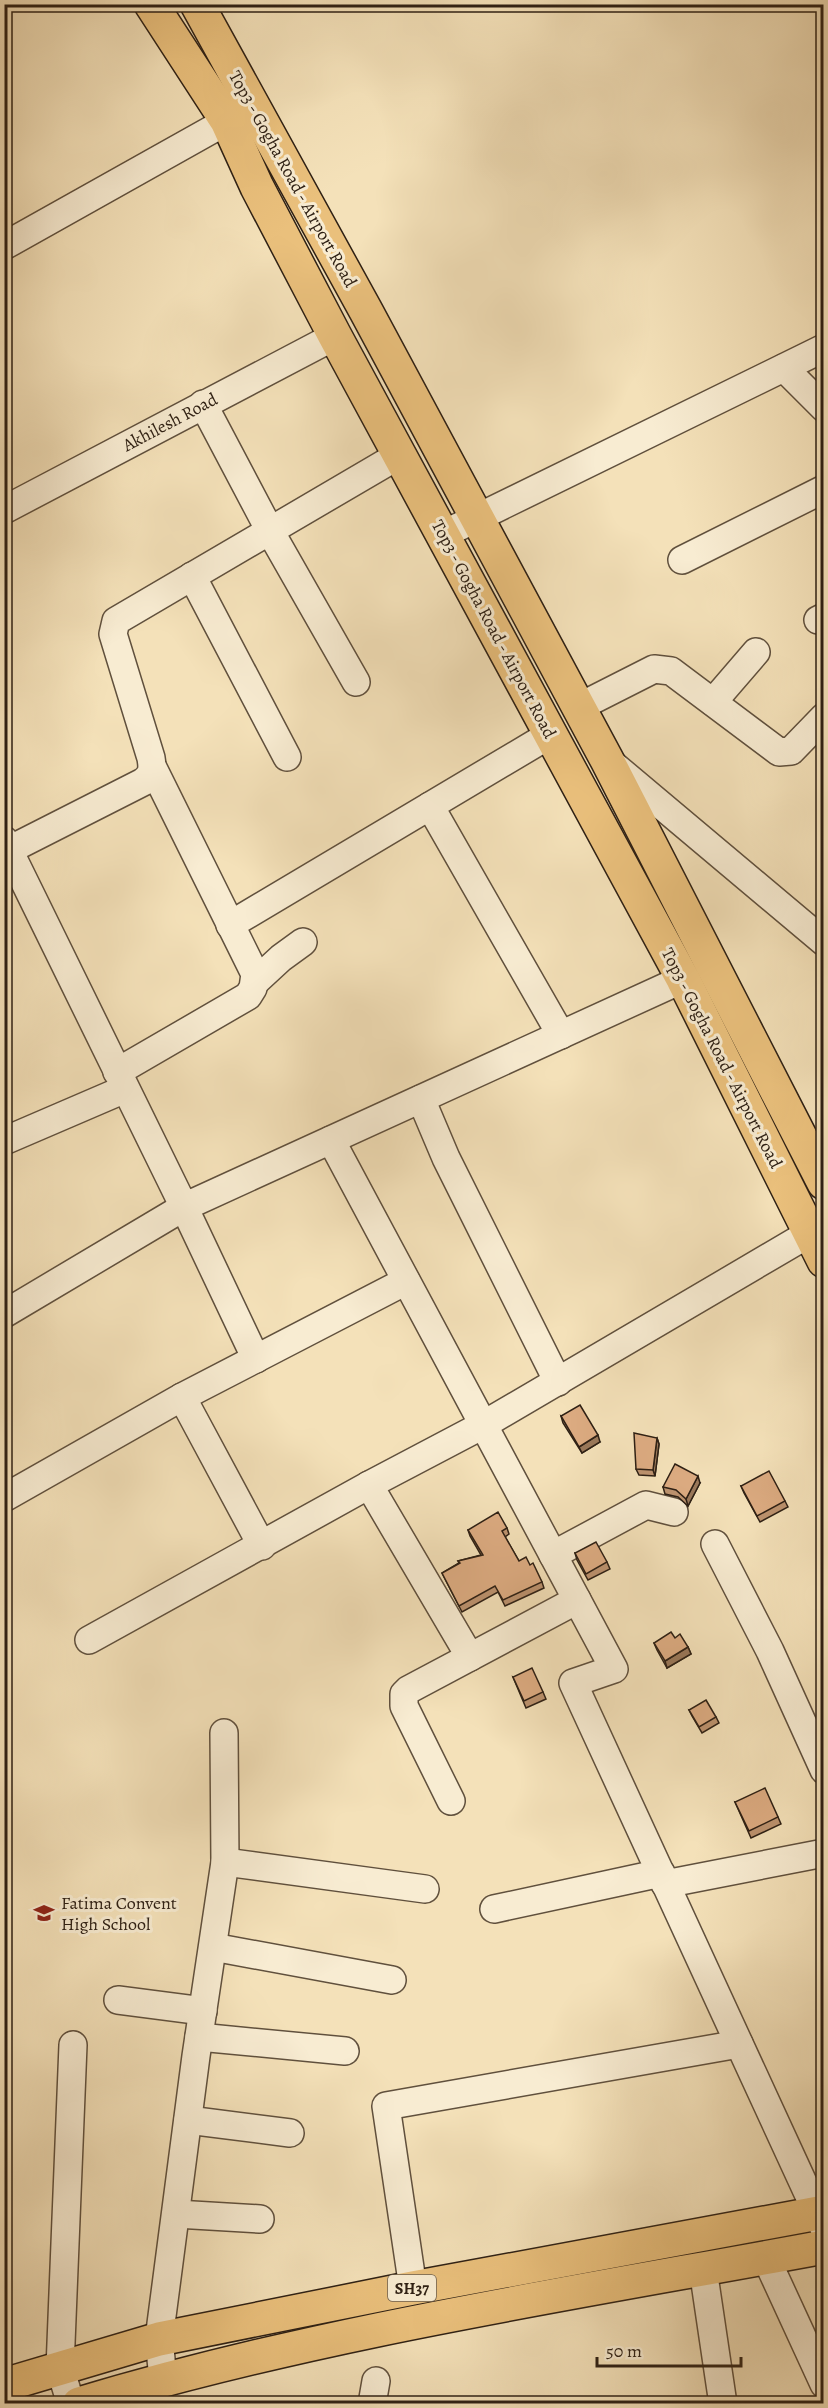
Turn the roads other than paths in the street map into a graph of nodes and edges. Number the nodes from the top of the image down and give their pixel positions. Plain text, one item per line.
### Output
1 (151, 4) edge
2 (197, 4) edge
3 (227, 121) junction
4 (4, 246) edge
5 (335, 336) junction
6 (824, 348) edge
7 (784, 368) junction
8 (203, 404) junction
9 (824, 408) edge
10 (401, 454) junction
11 (824, 489) edge
12 (4, 510) edge
13 (477, 518) junction
14 (270, 531) junction
15 (444, 534) junction
16 (682, 560) dead end
17 (192, 576) junction
18 (756, 652) dead end
19 (356, 682) dead end
20 (713, 702) junction
21 (579, 707) junction
22 (824, 717) edge
23 (551, 734) junction
24 (287, 757) dead end
25 (607, 760) junction
26 (153, 768) junction
27 (430, 806) junction
28 (7, 845) edge
29 (230, 925) junction
30 (303, 942) dead end
31 (824, 942) edge
32 (683, 979) junction
33 (255, 982) junction
34 (561, 1035) junction
35 (121, 1081) junction
36 (421, 1099) junction
37 (331, 1140) junction
38 (4, 1141) edge
39 (824, 1183) edge
40 (184, 1207) junction
41 (817, 1247) edge
42 (406, 1281) junction
43 (4, 1314) edge
44 (256, 1359) junction
45 (558, 1382) junction
46 (183, 1397) junction
47 (483, 1425) junction
48 (369, 1485) junction
49 (4, 1498) edge
50 (674, 1512) dead end
51 (715, 1544) dead end
52 (262, 1546) junction
53 (553, 1555) junction
54 (577, 1600) junction
55 (89, 1640) dead end
56 (470, 1657) junction
57 (224, 1733) dead end
58 (824, 1770) edge
59 (451, 1801) dead end
60 (824, 1853) edge
61 (225, 1862) junction
62 (663, 1879) junction
63 (425, 1888) dead end
64 (494, 1909) dead end
65 (213, 1947) junction
66 (392, 1980) dead end
67 (118, 2000) dead end
68 (201, 2024) junction
69 (739, 2044) junction
70 (73, 2045) dead end
71 (345, 2051) dead end
72 (188, 2120) junction
73 (290, 2133) dead end
74 (176, 2214) junction
75 (821, 2217) edge
76 (260, 2219) dead end
77 (824, 2247) edge
78 (766, 2258) junction
79 (703, 2269) junction
80 (413, 2288) junction
81 (159, 2339) junction
82 (60, 2368) junction
83 (163, 2379) junction
84 (824, 2384) edge
85 (4, 2385) edge
86 (113, 2398) edge
87 (71, 2403) edge
88 (79, 2403) edge
89 (723, 2403) edge

1 - 3 main road, Top3 - Gogha Road - Airport Road
2 - 13 main road, Top3 - Gogha Road - Airport Road
3 - 4 street
3 - 5 main road, Top3 - Gogha Road - Airport Road
5 - 8 street, Akhilesh Road
5 - 10 main road, Top3 - Gogha Road - Airport Road
6 - 7 street
7 - 9 street
7 - 13 street
8 - 12 street, Akhilesh Road
8 - 14 street
10 - 14 street
10 - 15 main road, Top3 - Gogha Road - Airport Road
11 - 16 street
13 - 15 street
13 - 21 main road, Top3 - Gogha Road - Airport Road
14 - 17 street
14 - 19 street
15 - 23 main road, Top3 - Gogha Road - Airport Road
17 - 24 street
17 - 26 street
18 - 20 street
20 - 21 street
20 - 22 street
21 - 25 main road, Top3 - Gogha Road - Airport Road
23 - 27 street
23 - 32 main road, Top3 - Gogha Road - Airport Road
25 - 31 street
25 - 39 main road, Top3 - Gogha Road - Airport Road
26 - 28 street
26 - 29 street
27 - 29 street
27 - 34 street
28 - 35 street
29 - 33 street
30 - 33 street
32 - 34 street
32 - 41 main road, Top3 - Gogha Road - Airport Road
33 - 35 street
34 - 36 street
35 - 38 street
35 - 40 street
36 - 37 street
36 - 45 street
37 - 40 street
37 - 42 street
40 - 43 street
40 - 44 street
41 - 45 street
42 - 44 street
42 - 47 street
44 - 46 street
45 - 47 street
46 - 49 street
46 - 52 street
47 - 48 street
47 - 53 street
48 - 52 street
48 - 56 street
50 - 53 street
51 - 58 street
52 - 55 street
53 - 54 street
54 - 56 street
54 - 62 street
56 - 59 street
57 - 61 street
60 - 62 street
61 - 63 street
61 - 65 street
62 - 64 street
62 - 69 street
65 - 66 street
65 - 68 street
67 - 68 street
68 - 71 street
68 - 72 street
69 - 75 street
69 - 80 street
70 - 82 street
72 - 73 street
72 - 74 street
74 - 76 street
74 - 81 street
75 - 80 main road, SH37
77 - 78 main road, SH37
78 - 79 main road, SH37
78 - 84 street
79 - 83 main road, SH37
79 - 89 street
80 - 81 main road, SH37
81 - 82 main road, SH37
81 - 83 street
82 - 85 main road, SH37
82 - 87 street
83 - 86 main road, SH37
86 - 88 main road, SH37

